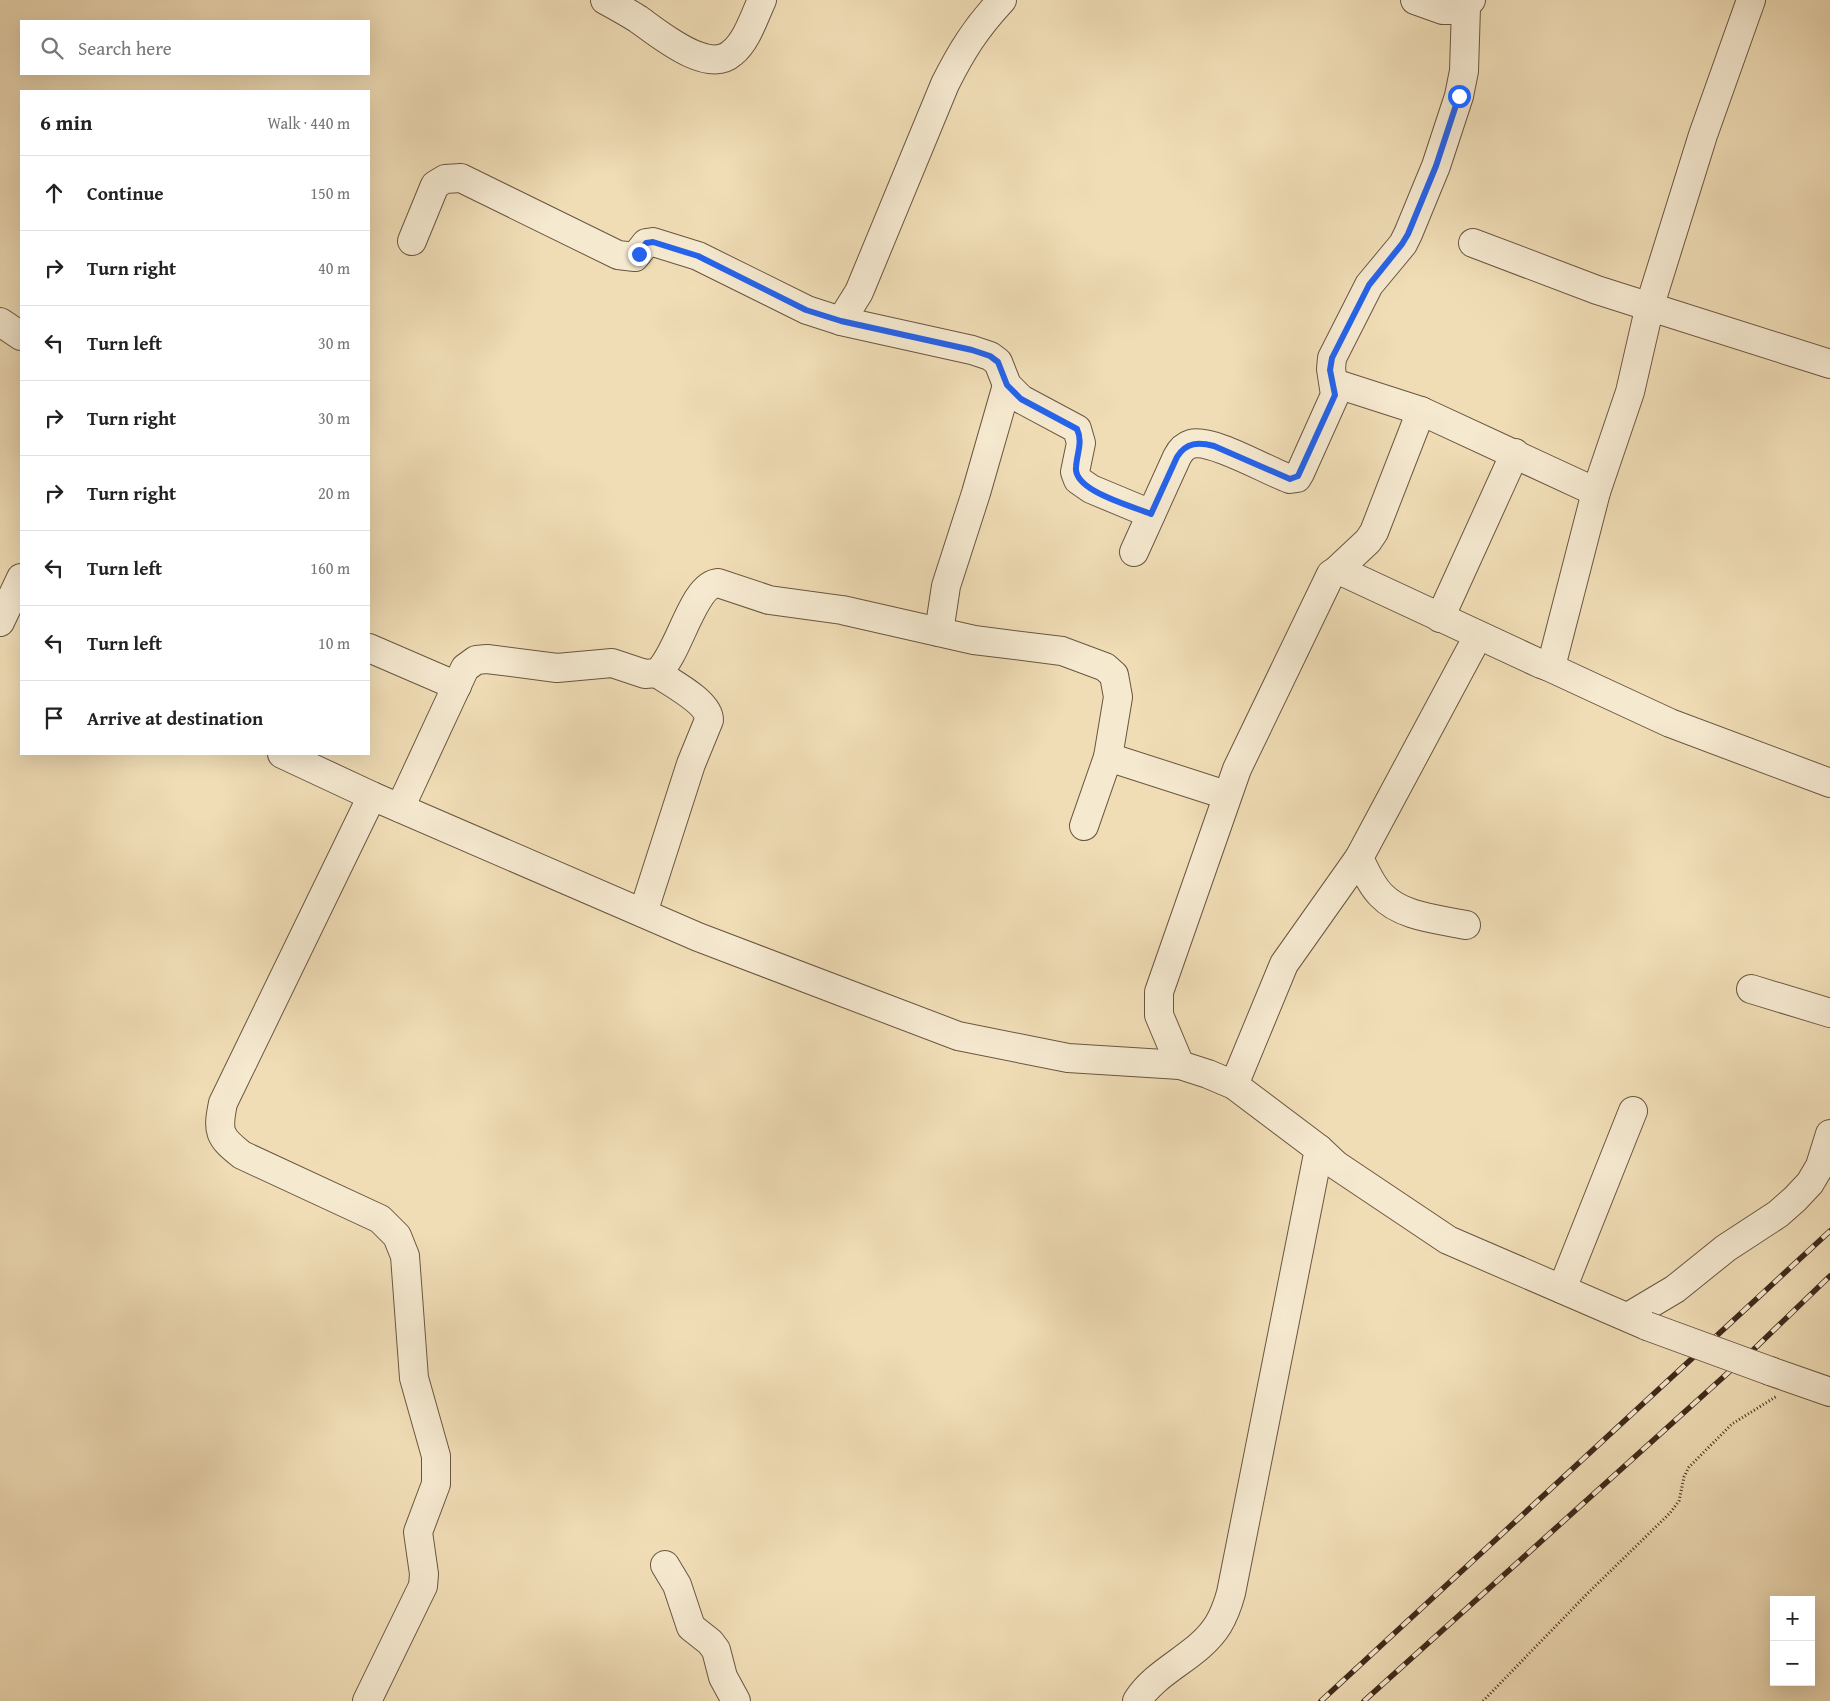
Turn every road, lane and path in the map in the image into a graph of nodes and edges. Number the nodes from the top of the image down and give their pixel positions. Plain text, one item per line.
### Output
1 (605, 0) edge
2 (762, 0) edge
3 (1002, 0) edge
4 (1415, 0) edge
5 (1751, 0) edge
6 (1469, 4) edge
7 (412, 241) dead end
8 (1473, 243) dead end
9 (1650, 305) junction
10 (841, 321) junction
11 (0, 322) edge
12 (20, 335) edge
13 (1830, 364) edge
14 (1334, 383) junction
15 (1007, 385) junction
16 (1421, 411) junction
17 (1515, 453) junction
18 (1596, 492) junction
19 (1151, 514) junction
20 (1134, 552) dead end
21 (1336, 571) junction
22 (20, 580) edge
23 (1440, 618) junction
24 (0, 622) edge
25 (20, 632) edge
26 (939, 632) junction
27 (1478, 636) junction
28 (370, 648) edge
29 (1547, 666) junction
30 (657, 672) junction
31 (457, 686) junction
32 (284, 755) edge
33 (1108, 757) junction
34 (1830, 783) edge
35 (1226, 795) junction
36 (372, 796) junction
37 (400, 808) junction
38 (1084, 826) dead end
39 (1359, 858) junction
40 (644, 913) junction
41 (1466, 925) dead end
42 (1751, 989) dead end
43 (1830, 1013) edge
44 (1180, 1065) junction
45 (1234, 1085) junction
46 (1633, 1111) dead end
47 (1830, 1134) edge
48 (1319, 1149) junction
49 (1562, 1289) junction
50 (1638, 1322) junction
51 (1801, 1382) junction
52 (1830, 1392) edge
53 (665, 1565) dead end
54 (367, 1701) edge
55 (736, 1701) edge
56 (1136, 1701) edge
57 (1483, 1701) edge

1 - 2 street
3 - 10 street
4 - 6 street
5 - 9 street
6 - 14 street
7 - 10 street
8 - 9 street
9 - 13 street
9 - 18 street
10 - 15 street
11 - 12 street
14 - 16 street
14 - 19 street
15 - 19 street
15 - 26 street
16 - 17 street
16 - 21 street
17 - 18 street
17 - 23 street
18 - 29 street
19 - 20 street
21 - 23 street
21 - 35 street
22 - 24 street
23 - 27 street
24 - 25 street
26 - 30 street
26 - 33 street
27 - 29 street
27 - 39 street
28 - 31 street
29 - 34 street
30 - 31 street
30 - 40 street
31 - 37 street
32 - 36 street
33 - 35 street
33 - 38 street
35 - 44 street
36 - 37 street
36 - 54 street
37 - 40 street
39 - 41 street
39 - 45 street
40 - 44 street
42 - 43 street
44 - 45 street
45 - 48 street
46 - 49 street
47 - 50 street
48 - 49 street
48 - 56 street
49 - 50 street
50 - 51 street, bridge
51 - 52 street
51 - 57 path
53 - 55 street

